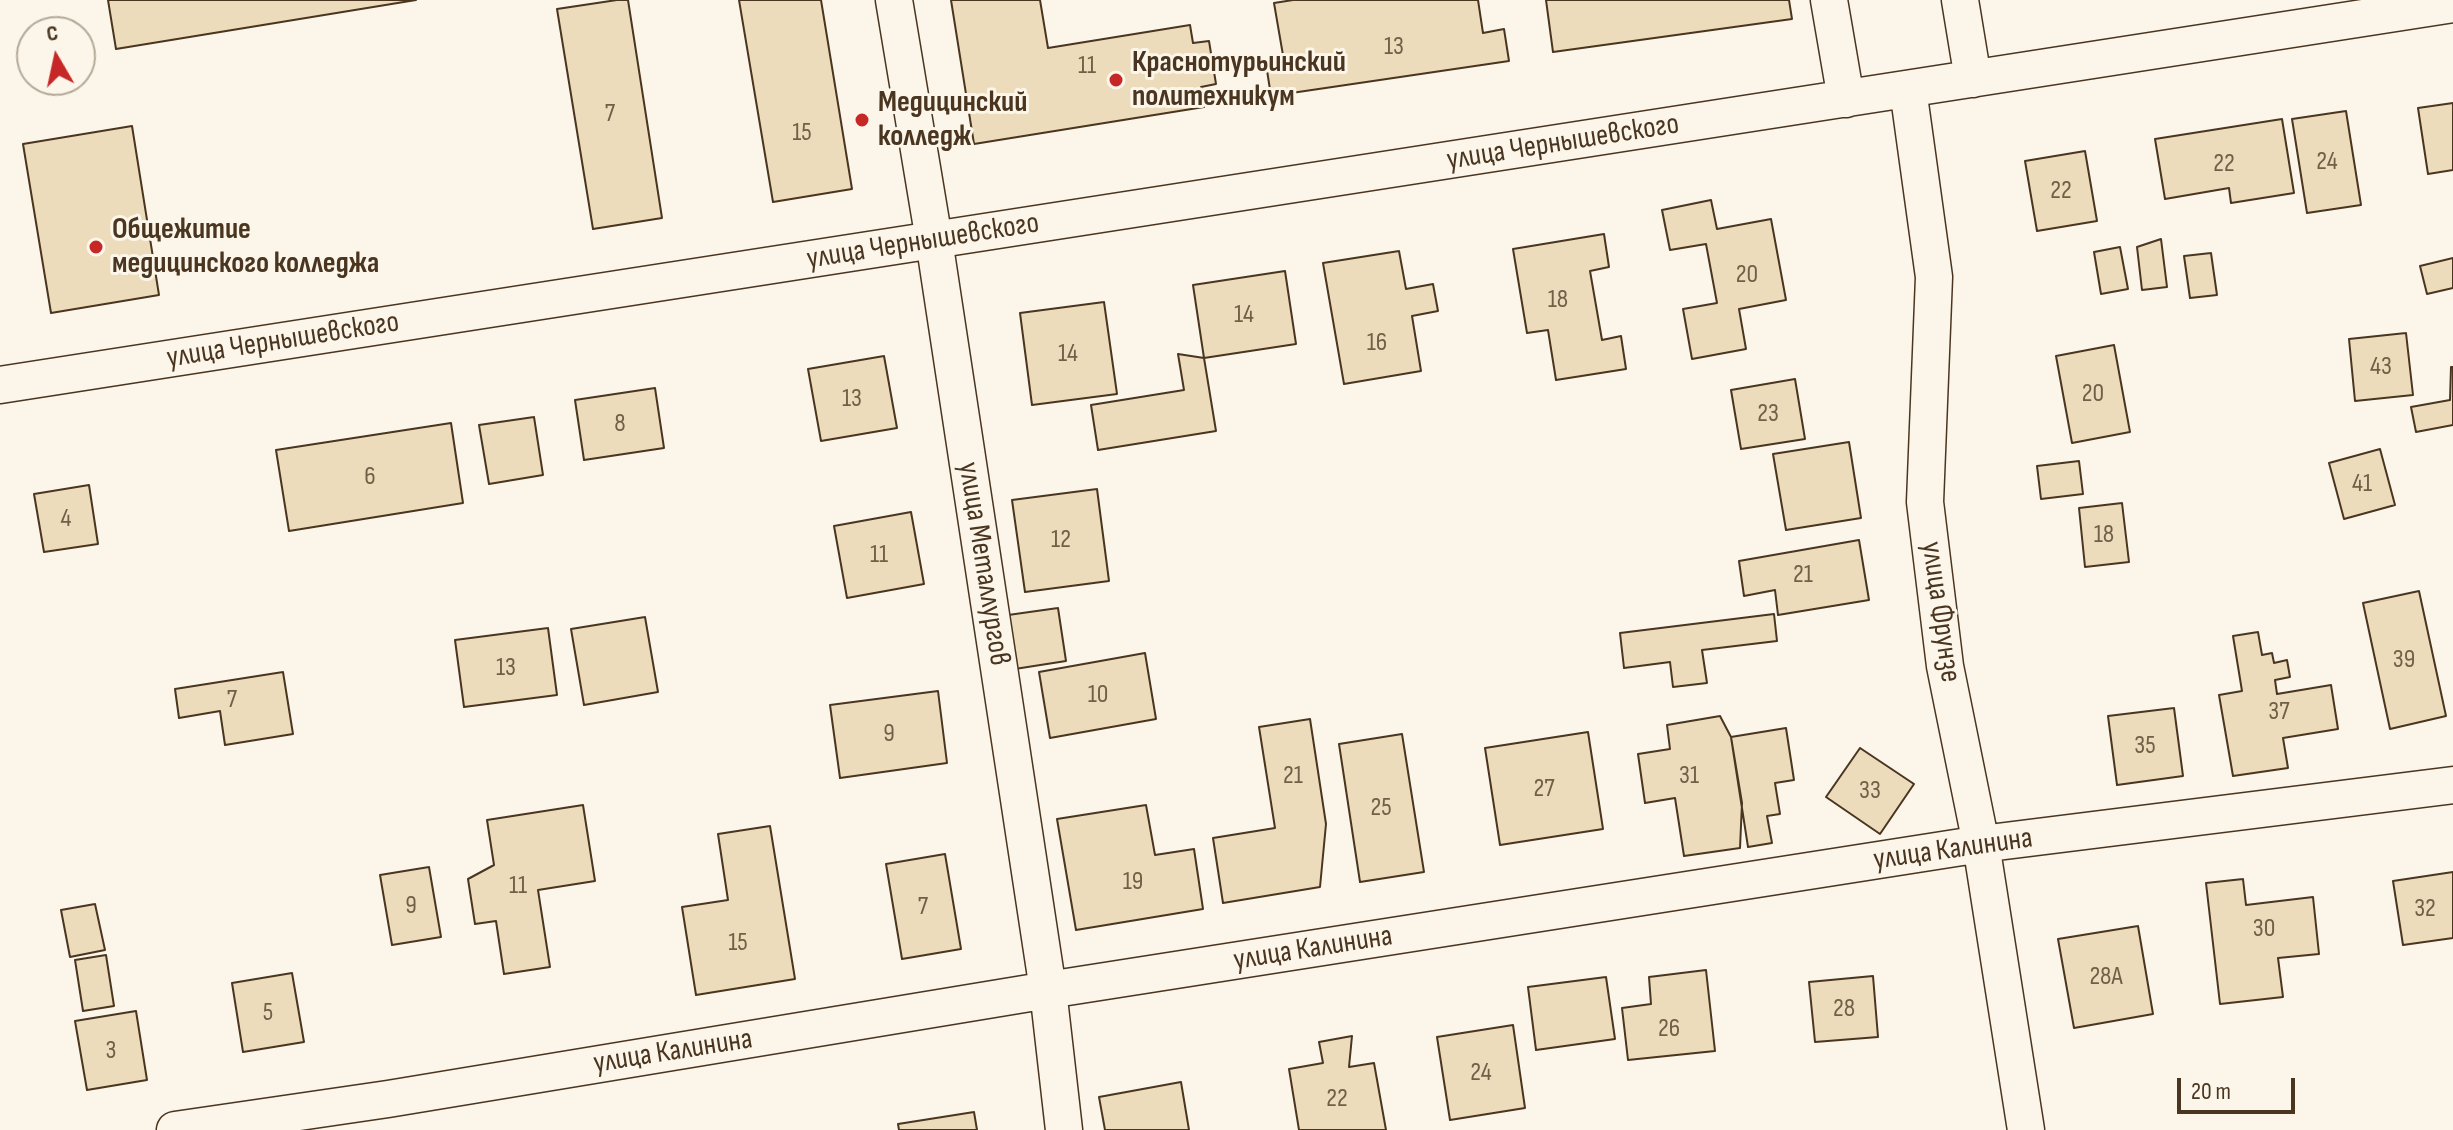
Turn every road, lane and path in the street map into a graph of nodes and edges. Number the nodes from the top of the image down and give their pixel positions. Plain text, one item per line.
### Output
1 (894, 0) edge
2 (1829, 0) edge
3 (1960, 0) edge
4 (2453, 4) edge
5 (1973, 79) junction
6 (1908, 89) junction
7 (1846, 99) junction
8 (934, 240) junction
9 (0, 385) edge
10 (2453, 785) edge
11 (1981, 844) junction
12 (1048, 990) junction
13 (175, 1130) edge
14 (1064, 1130) edge
15 (2026, 1130) edge

1 - 8 street, улица Металлургов
2 - 7 street
3 - 5 street
4 - 5 street
5 - 6 street, улица Чернышевского
6 - 7 street, улица Чернышевского
6 - 11 street, улица Фрунзе
7 - 8 street, улица Чернышевского
8 - 9 street, улица Чернышевского
8 - 12 street, улица Металлургов
10 - 11 street, улица Калинина
11 - 12 street, улица Калинина
11 - 15 street, улица Фрунзе
12 - 13 street, улица Калинина
12 - 14 street, улица Металлургов

